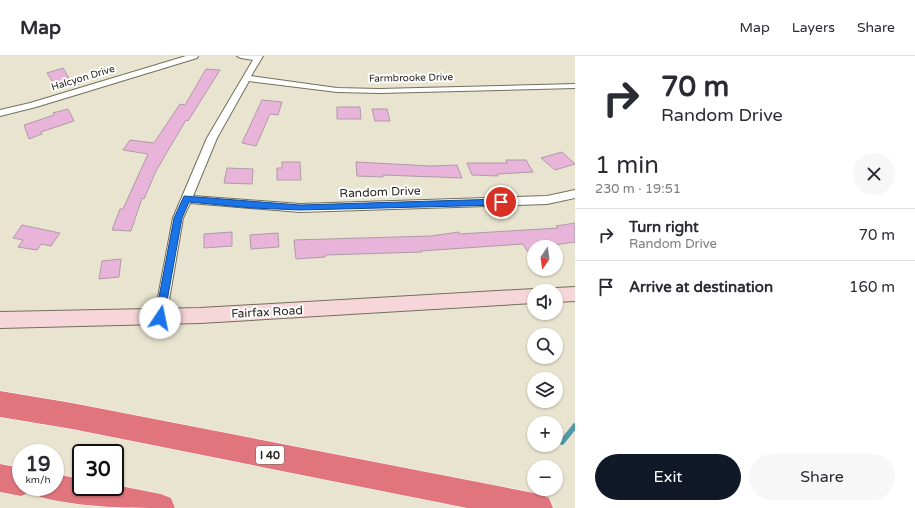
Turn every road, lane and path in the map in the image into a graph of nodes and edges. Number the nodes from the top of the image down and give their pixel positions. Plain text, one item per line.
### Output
1 (194, 56) edge
2 (241, 56) edge
3 (259, 57) edge
4 (248, 78) junction
5 (575, 86) edge
6 (0, 113) edge
7 (575, 194) edge
8 (186, 198) junction
9 (575, 294) edge
10 (563, 295) edge
11 (527, 296) edge
12 (160, 318) junction
13 (0, 320) edge
14 (0, 404) edge
15 (0, 478) edge
16 (12, 480) edge
17 (64, 490) edge
18 (161, 508) edge
19 (539, 508) edge

1 - 6 street, Halcyon Drive
2 - 3 street
3 - 4 street
4 - 5 street, Farmbrooke Drive
4 - 8 street
7 - 8 street, Random Drive
8 - 12 street
9 - 10 street
11 - 12 street, Fairfax Road
12 - 13 street, Fairfax Road
14 - 19 highway, I 40
15 - 16 highway
17 - 18 highway

